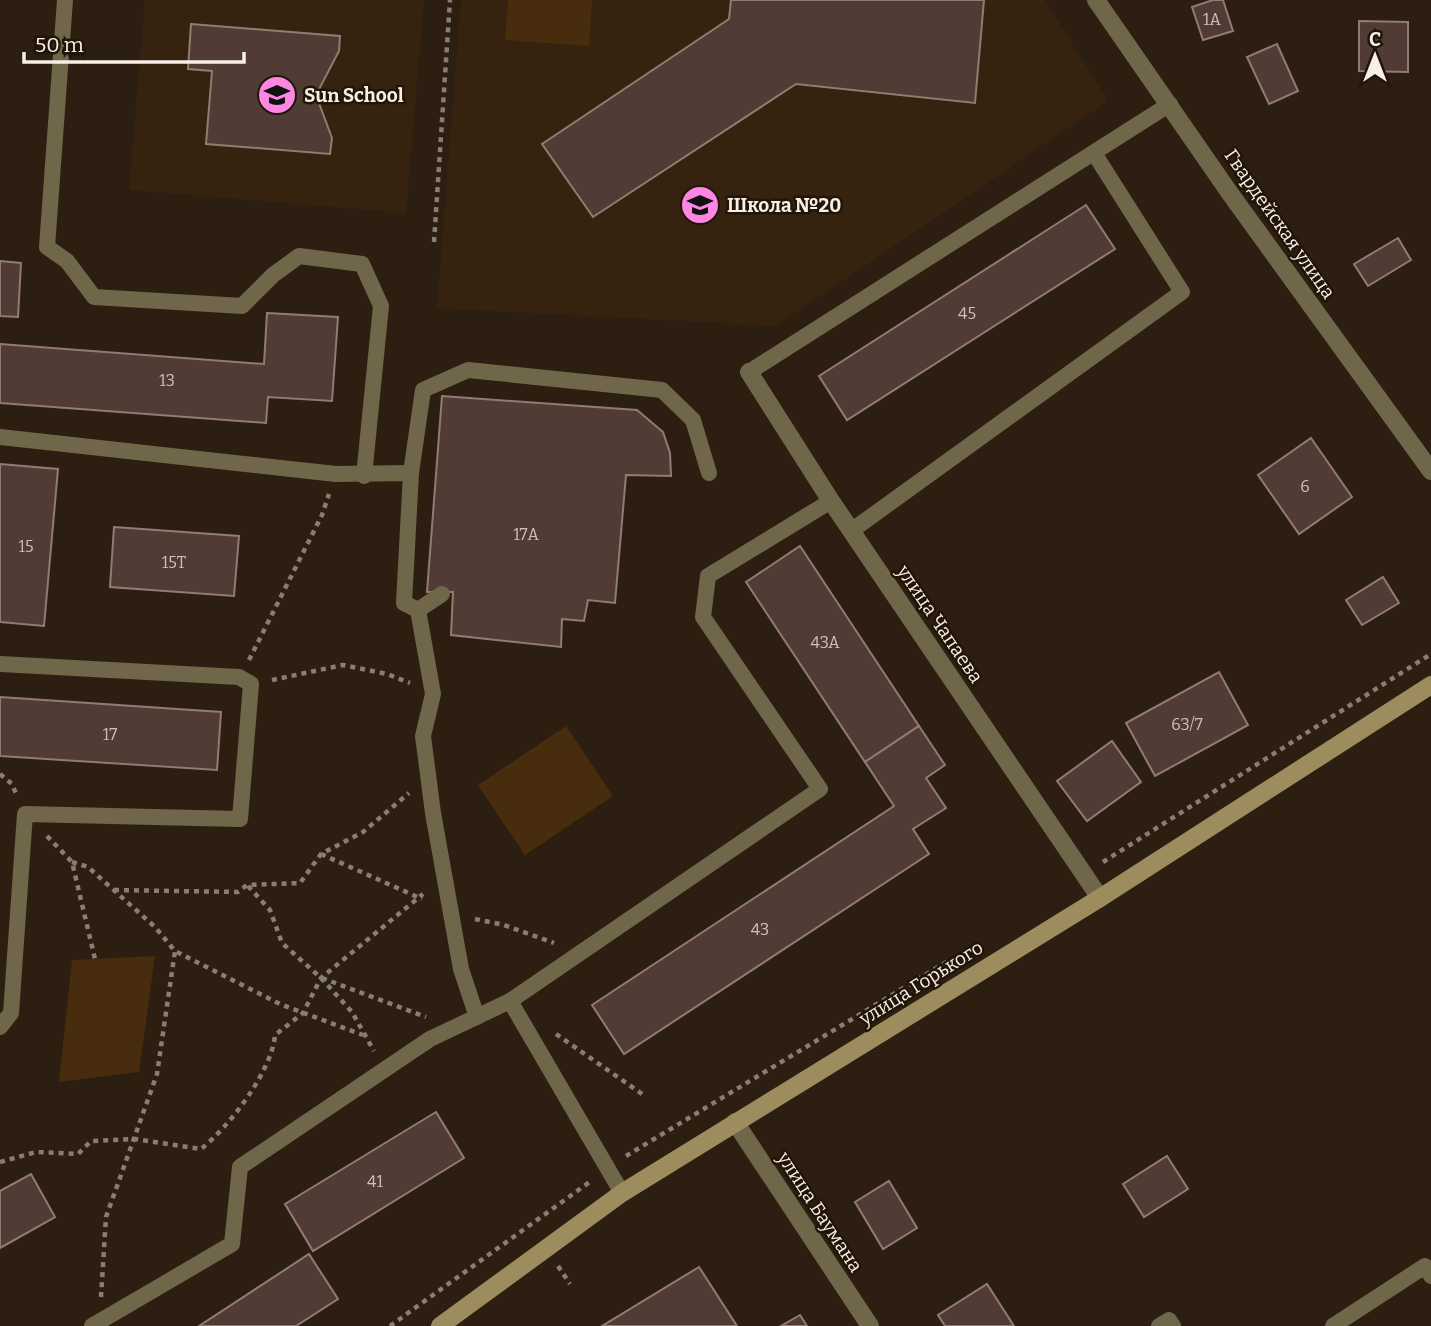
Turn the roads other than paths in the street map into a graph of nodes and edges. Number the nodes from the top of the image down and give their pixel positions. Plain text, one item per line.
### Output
1 (65, 0) edge
2 (1096, 0) edge
3 (1170, 104) junction
4 (1094, 153) junction
5 (749, 372) joint
6 (0, 437) edge
7 (1431, 471) edge
8 (411, 473) junction
9 (709, 473) dead end
10 (364, 476) junction
11 (831, 501) junction
12 (851, 531) junction
13 (442, 594) dead end
14 (418, 610) junction
15 (0, 664) edge
16 (1431, 685) edge
17 (1100, 898) junction
18 (510, 1001) junction
19 (477, 1017) junction
20 (0, 1027) edge
21 (735, 1122) junction
22 (622, 1193) junction
23 (1431, 1276) edge
24 (96, 1324) edge
25 (440, 1326) edge
26 (870, 1326) edge
27 (1159, 1326) edge
28 (1173, 1326) edge
29 (1332, 1326) edge

1 - 10 lane
2 - 3 street, Гвардейская улица
3 - 4 lane
3 - 7 street, Гвардейская улица
4 - 5 lane
4 - 12 lane
5 - 11 street, улица Чапаева
6 - 10 lane
8 - 9 lane
8 - 10 lane
8 - 14 lane
11 - 12 street, улица Чапаева
11 - 18 lane
12 - 17 street, улица Чапаева
13 - 14 lane
14 - 19 lane
15 - 20 lane
16 - 17 main road, улица Горького
17 - 21 main road, улица Горького
18 - 19 lane
18 - 22 lane
19 - 24 lane
21 - 22 main road, улица Горького
21 - 26 street, улица Баумана
22 - 25 main road, улица Горького
23 - 29 lane
27 - 28 lane

